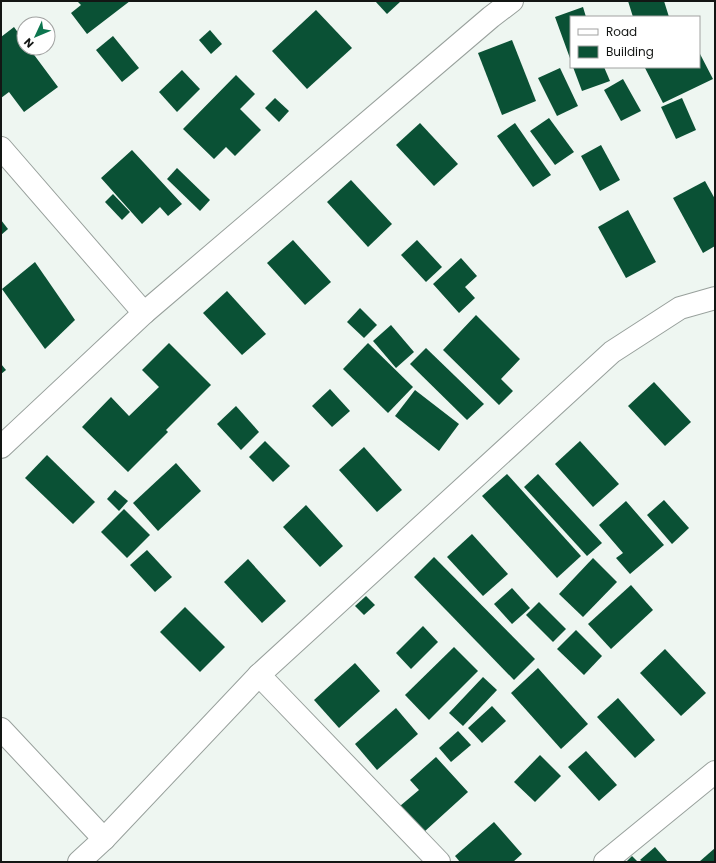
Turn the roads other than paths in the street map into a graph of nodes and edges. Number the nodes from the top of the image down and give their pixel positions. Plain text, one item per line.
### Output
1 (512, 1) edge
2 (1, 148) edge
3 (715, 298) edge
4 (144, 313) junction
5 (1, 447) edge
6 (259, 675) junction
7 (1, 729) edge
8 (715, 772) edge
9 (104, 839) junction
10 (79, 862) edge
11 (439, 862) edge
12 (605, 862) edge

1 - 4 street
2 - 4 street
3 - 6 street
4 - 5 street
6 - 9 street
6 - 11 street
7 - 9 street
8 - 12 street
9 - 10 street

